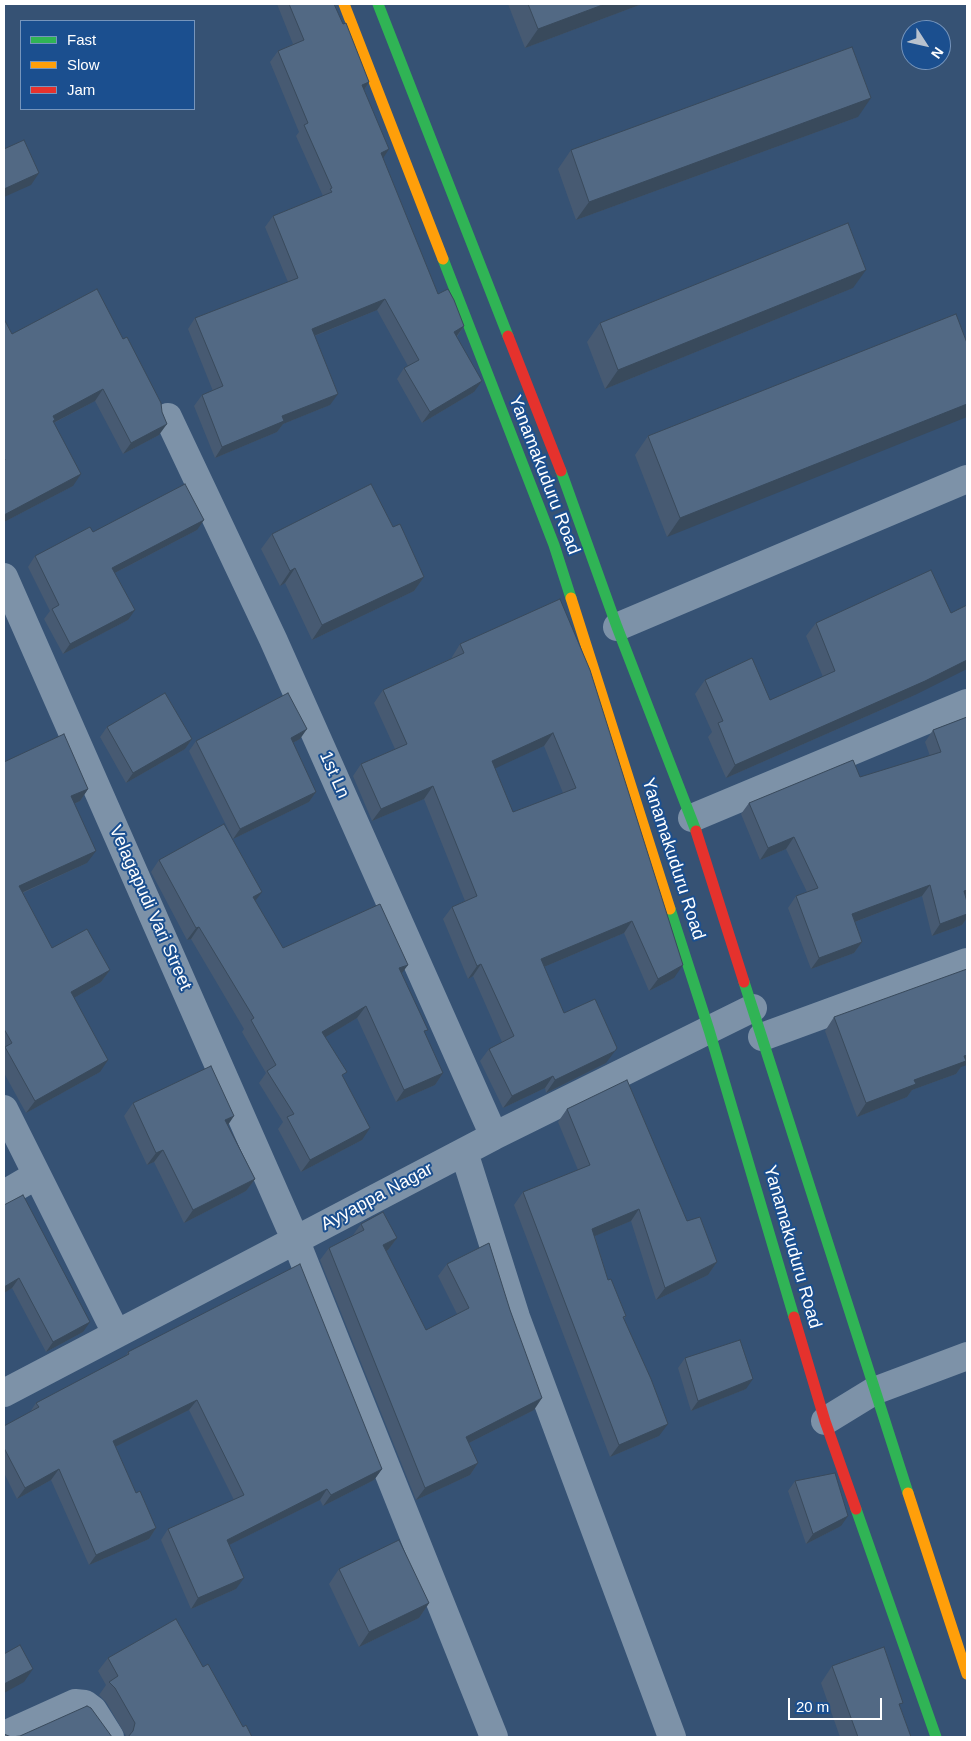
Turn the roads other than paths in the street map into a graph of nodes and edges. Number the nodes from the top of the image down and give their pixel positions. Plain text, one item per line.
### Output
1 (344, 4) edge
2 (378, 4) edge
3 (168, 417) dead end
4 (967, 479) edge
5 (4, 577) edge
6 (617, 626) junction
7 (967, 702) edge
8 (692, 818) junction
9 (967, 962) edge
10 (753, 1008) junction
11 (709, 1030) junction
12 (762, 1038) junction
13 (4, 1109) edge
14 (494, 1136) junction
15 (464, 1152) junction
16 (37, 1175) junction
17 (4, 1194) edge
18 (296, 1239) junction
19 (116, 1333) junction
20 (967, 1356) edge
21 (874, 1391) junction
22 (4, 1393) edge
23 (825, 1421) junction
24 (967, 1674) edge
25 (4, 1735) edge
26 (110, 1737) edge
27 (494, 1737) edge
28 (672, 1737) edge
29 (936, 1737) edge

1 - 11 street, Yanamakuduru Road
2 - 6 street, Yanamakuduru Road
3 - 14 street, 1st Ln
4 - 6 street
5 - 18 street, Velagapudi Vari Street
6 - 8 street, Yanamakuduru Road
7 - 8 street
8 - 10 street, Yanamakuduru Road
9 - 12 street
10 - 11 street, Ayyappa Nagar
10 - 12 street, Yanamakuduru Road
11 - 14 street, Ayyappa Nagar
11 - 23 street, Yanamakuduru Road
12 - 21 street, Yanamakuduru Road
13 - 16 street
14 - 15 street, Ayyappa Nagar
15 - 18 street, Ayyappa Nagar
15 - 28 street
16 - 17 street
16 - 19 street
18 - 19 street, Ayyappa Nagar
18 - 27 street, Velagapudi Vari Street
19 - 22 street, Ayyappa Nagar
20 - 21 street
21 - 23 street
21 - 24 street, Yanamakuduru Road
23 - 29 street, Yanamakuduru Road
25 - 26 street

